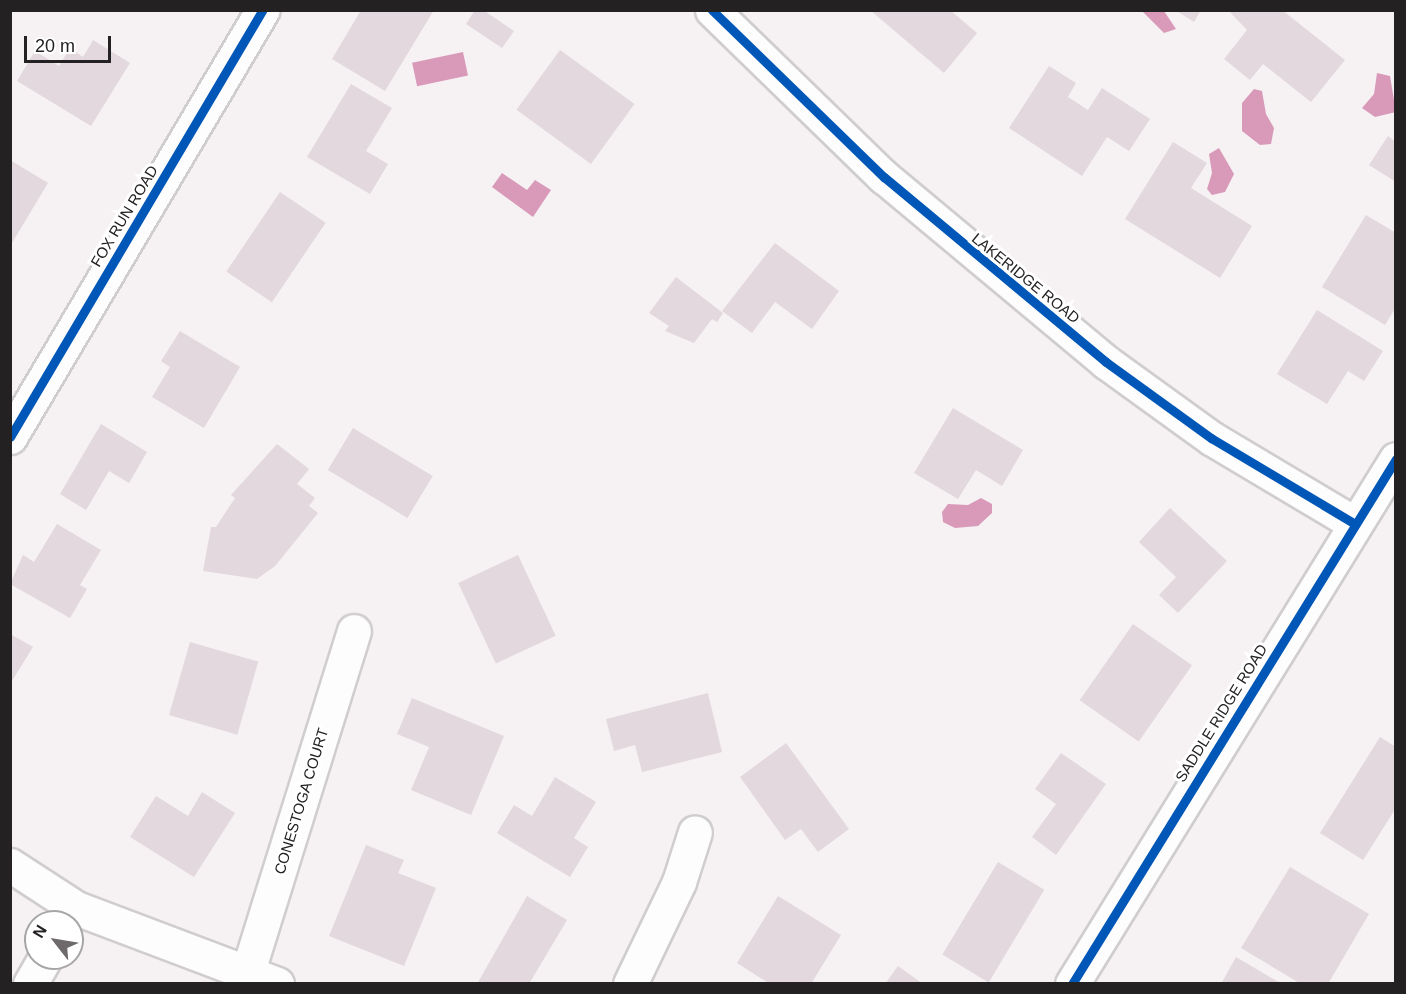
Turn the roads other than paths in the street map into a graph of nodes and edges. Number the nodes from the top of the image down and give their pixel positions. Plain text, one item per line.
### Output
1 (263, 10) edge
2 (712, 10) edge
3 (10, 437) edge
4 (1395, 459) edge
5 (1355, 524) junction
6 (354, 631) dead end
7 (695, 832) dead end
8 (10, 865) edge
9 (66, 910) edge
10 (84, 919) edge
11 (38, 970) edge
12 (262, 977) edge
13 (30, 984) edge
14 (630, 984) edge
15 (1072, 984) edge

1 - 3 street, FOX RUN ROAD
2 - 5 street, LAKERIDGE ROAD
4 - 5 street, SADDLE RIDGE ROAD
5 - 15 street, SADDLE RIDGE ROAD
6 - 12 street, CONESTOGA COURT
7 - 14 street
8 - 9 street
10 - 12 street
11 - 13 street

